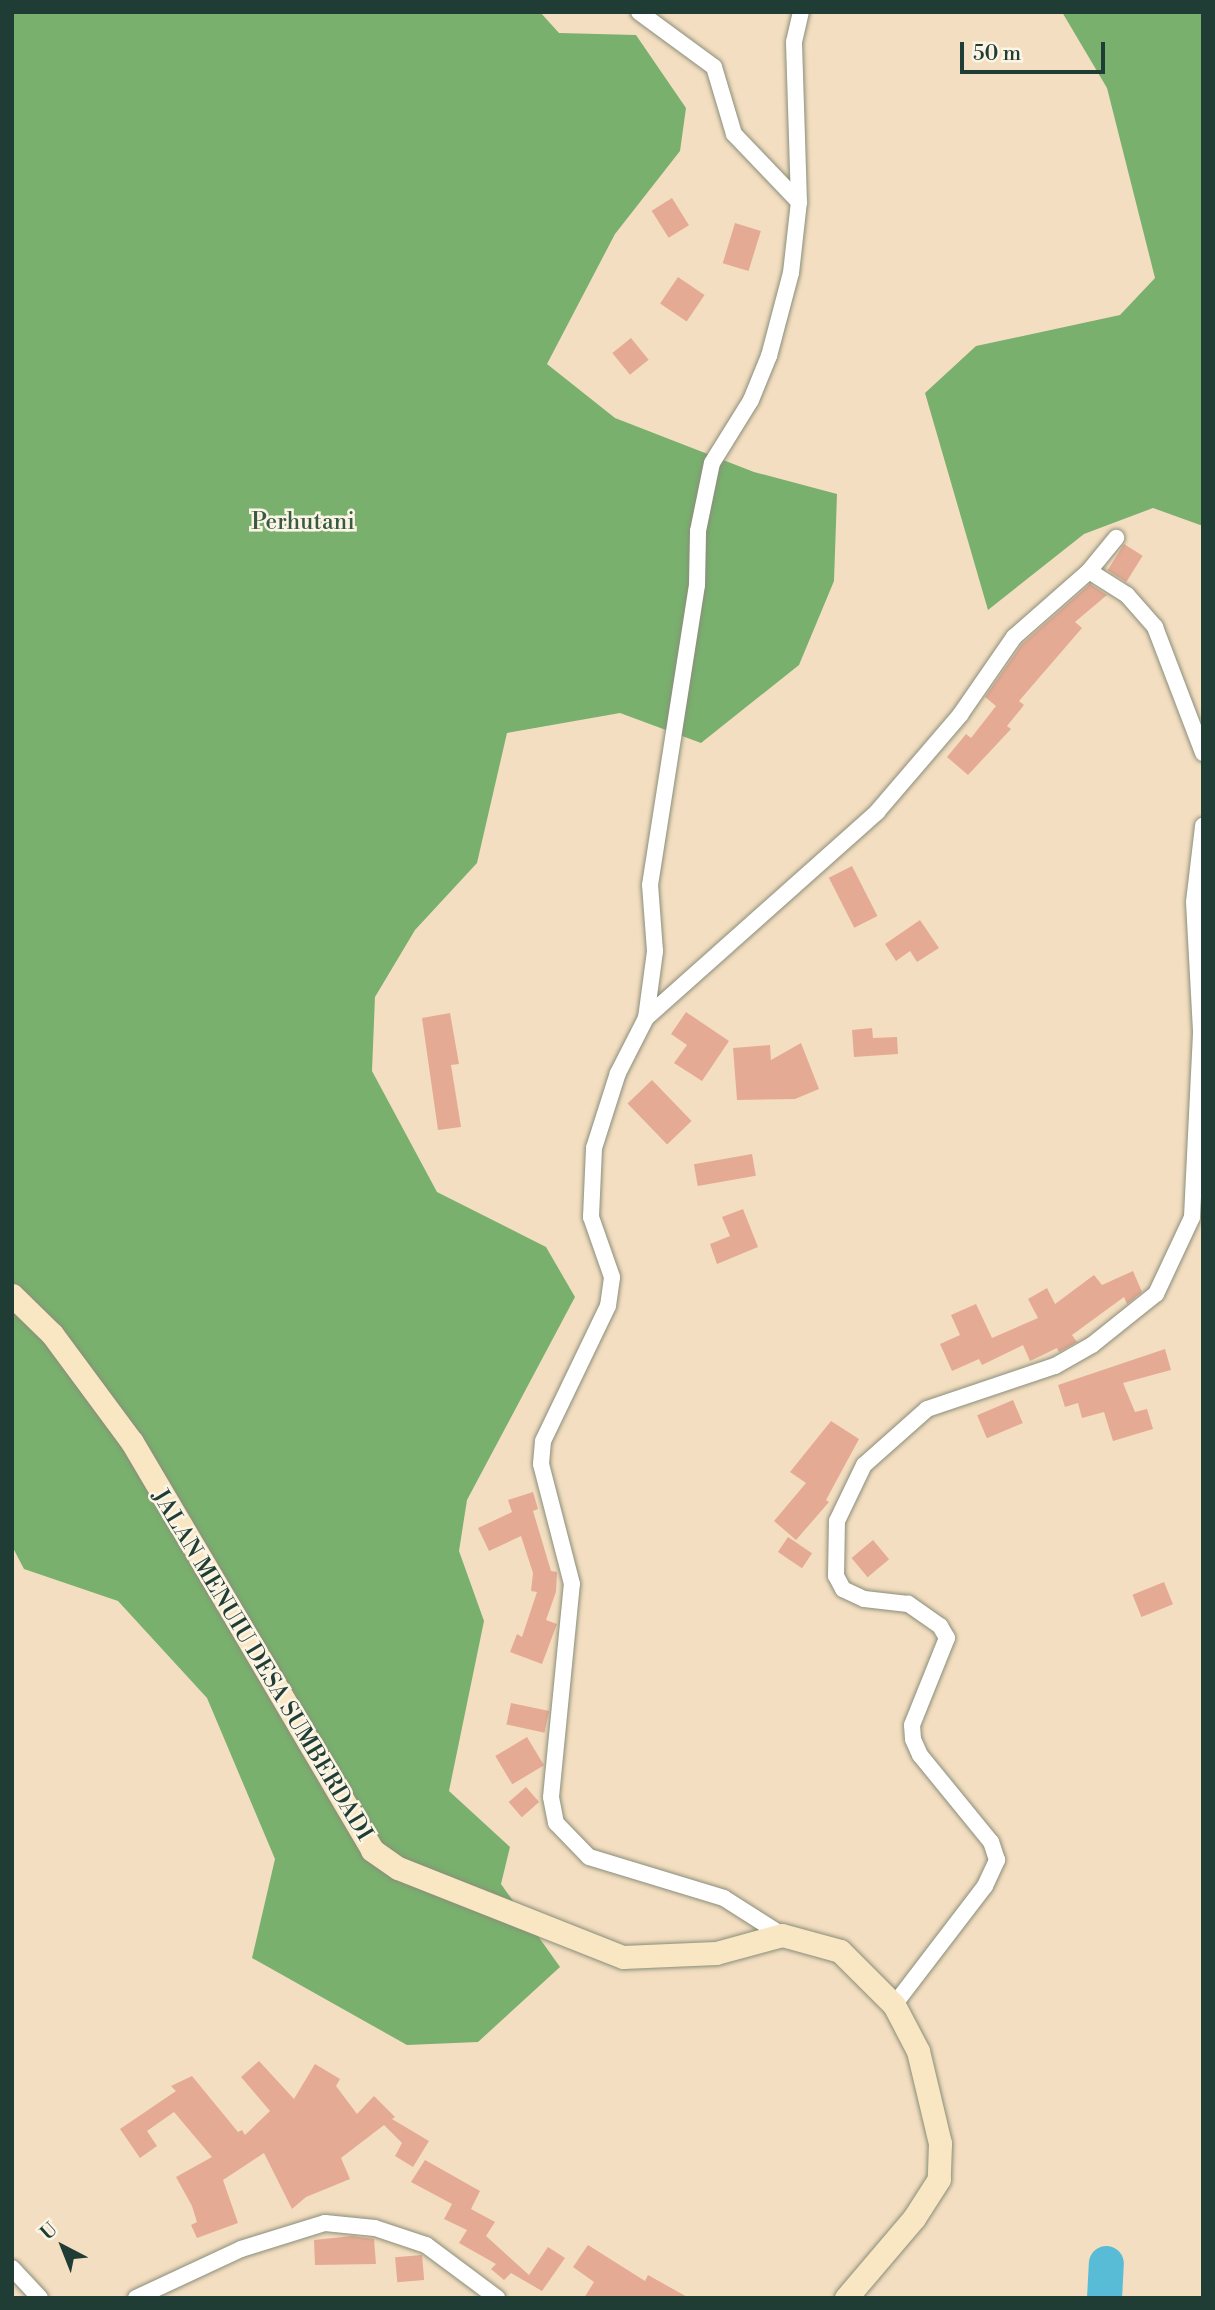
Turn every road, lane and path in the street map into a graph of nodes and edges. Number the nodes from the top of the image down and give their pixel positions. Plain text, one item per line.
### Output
1 (639, 12) edge
2 (801, 12) edge
3 (799, 202) junction
4 (1116, 538) dead end
5 (1089, 571) junction
6 (1203, 753) edge
7 (1203, 826) edge
8 (646, 1018) junction
9 (12, 1295) edge
10 (782, 1936) junction
11 (894, 2005) junction
12 (12, 2268) edge
13 (40, 2298) edge
14 (136, 2298) edge
15 (497, 2298) edge
16 (846, 2298) edge

1 - 3 street
2 - 3 street
3 - 8 street
4 - 5 street
5 - 6 street
5 - 8 street
7 - 11 street
8 - 10 street
9 - 10 street, JALAN MENUIU DESA SUMBERDADI
10 - 11 street, JALAN MENUIU DESA SUMBERDADI
11 - 16 street, JALAN MENUIU DESA SUMBERDADI
12 - 13 street
14 - 15 street

